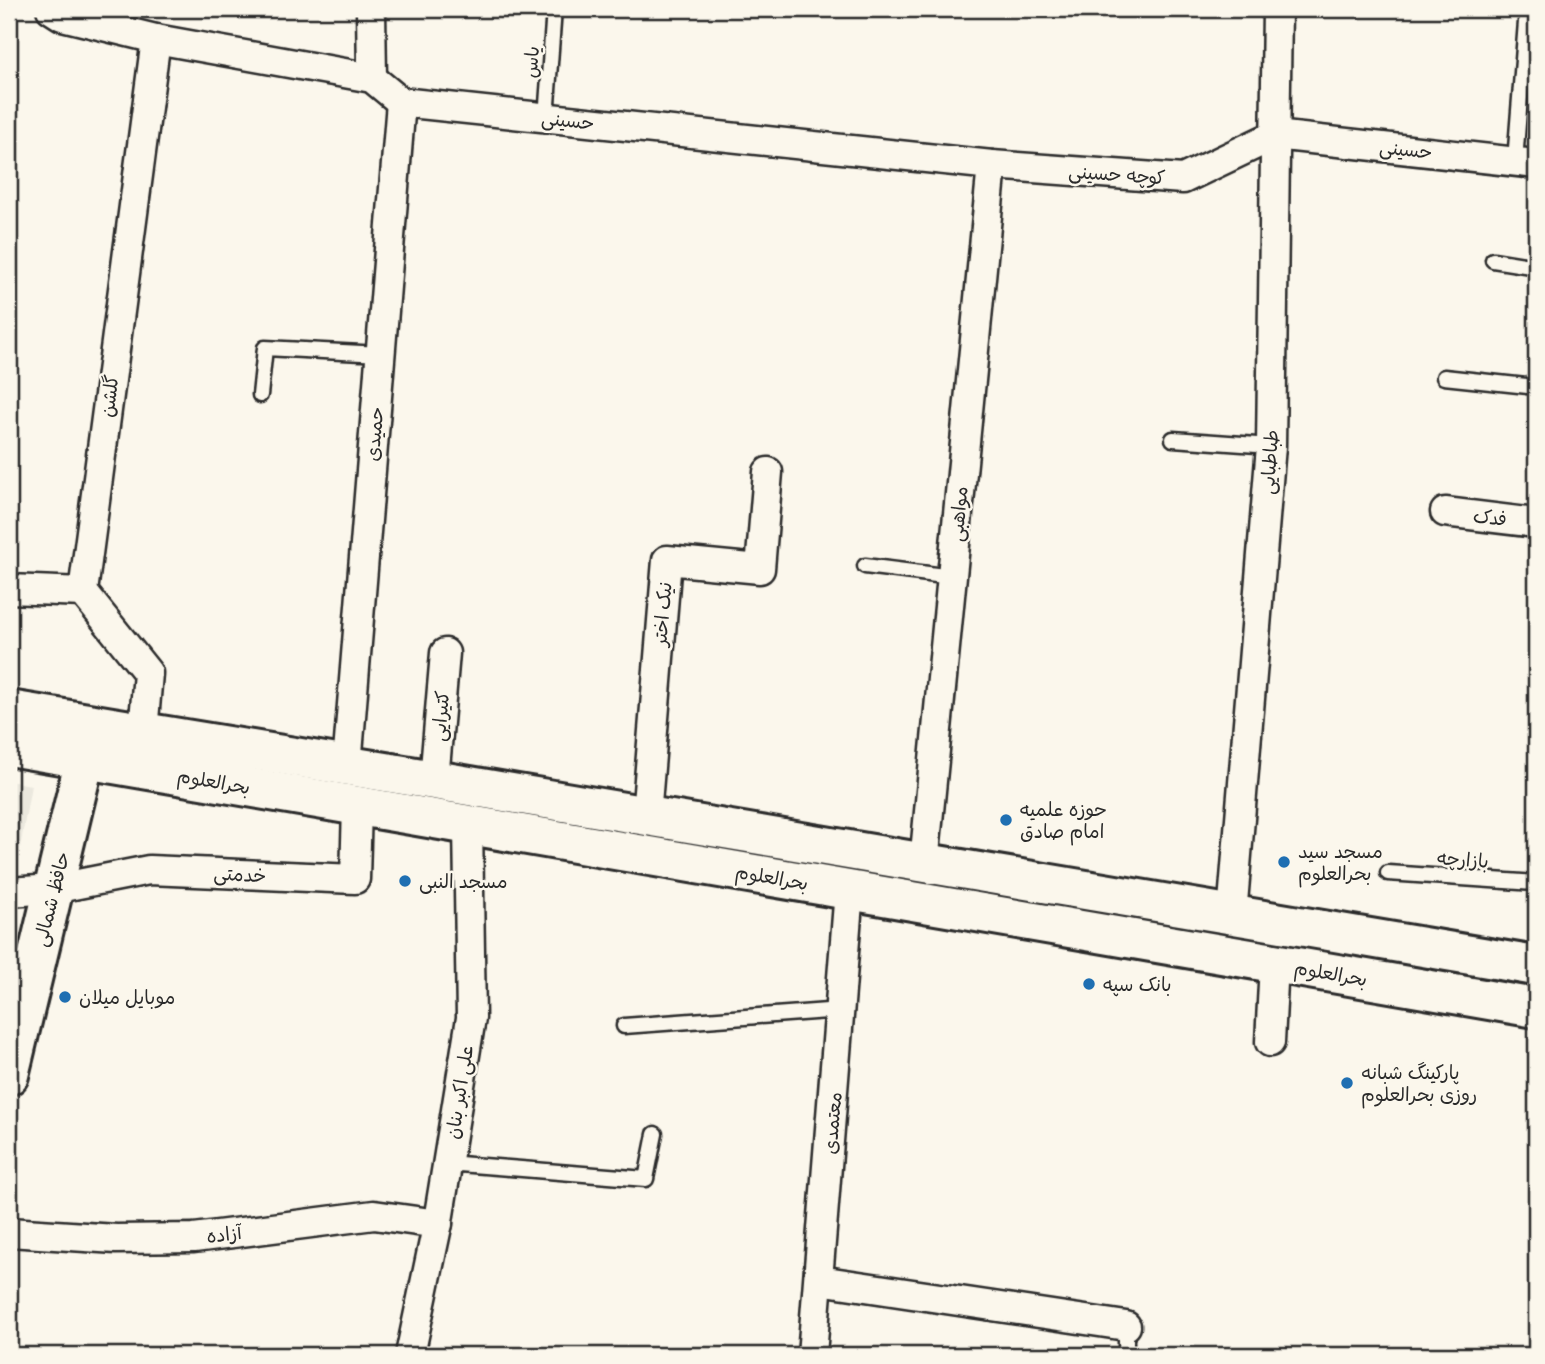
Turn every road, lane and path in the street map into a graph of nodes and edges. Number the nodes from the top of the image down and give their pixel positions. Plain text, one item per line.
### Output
1 (51, 9) edge
2 (371, 9) edge
3 (554, 9) edge
4 (1277, 9) edge
5 (1527, 9) edge
6 (156, 39) junction
7 (372, 78) junction
8 (401, 102) junction
9 (546, 117) junction
10 (1275, 135) junction
11 (1526, 162) edge
12 (992, 165) junction
13 (1493, 260) dead end
14 (1536, 267) edge
15 (381, 354) junction
16 (1444, 377) dead end
17 (1536, 387) edge
18 (260, 395) dead end
19 (1173, 439) dead end
20 (1271, 446) junction
21 (768, 472) dead end
22 (1445, 512) dead end
23 (1536, 523) edge
24 (865, 566) dead end
25 (952, 577) junction
26 (9, 589) edge
27 (83, 592) junction
28 (445, 653) dead end
29 (9, 709) edge
30 (143, 732) junction
31 (90, 741) junction
32 (9, 746) edge
33 (347, 766) junction
34 (435, 780) junction
35 (357, 806) junction
36 (646, 816) junction
37 (468, 825) junction
38 (925, 863) junction
39 (1388, 873) dead end
40 (1536, 883) edge
41 (54, 889) junction
42 (849, 890) junction
43 (9, 892) edge
44 (1232, 915) junction
45 (1274, 963) junction
46 (1536, 966) edge
47 (1536, 1008) edge
48 (841, 1010) junction
49 (624, 1026) dead end
50 (1270, 1042) dead end
51 (9, 1075) edge
52 (655, 1134) dead end
53 (447, 1163) junction
54 (438, 1224) junction
55 (9, 1232) edge
56 (819, 1280) junction
57 (1126, 1326) joint
58 (410, 1355) edge
59 (812, 1355) edge
60 (1126, 1355) edge

1 - 6 street
2 - 7 street
3 - 9 lane, یاس
4 - 10 street, طباطبایی
5 - 11 lane
6 - 7 street
6 - 27 street, گلشن
7 - 8 street
8 - 9 street, حسینی
8 - 15 street, حمیدی
9 - 12 street, حسینی
10 - 11 street, حسینی
10 - 12 street, کوچه حسینی
10 - 20 street, طباطبایی
12 - 25 street, مواهبی
13 - 14 lane
15 - 18 lane
15 - 33 street, حمیدی
16 - 17 lane
19 - 20 lane
20 - 44 street, طباطبایی
21 - 36 street, نیک اختر
22 - 23 street, فدک
24 - 25 lane
25 - 38 street, مواهبی
26 - 27 street
27 - 30 street
28 - 34 street, کتیرایی
29 - 31 main road, بحرالعلوم
30 - 31 main road, بحرالعلوم
30 - 33 main road, بحرالعلوم
31 - 32 main road, بحرالعلوم
31 - 35 main road, بحرالعلوم
31 - 41 main road, حافظ شمالی
33 - 34 main road, بحرالعلوم
34 - 36 main road, بحرالعلوم
35 - 37 main road, بحرالعلوم
35 - 41 street, خدمتی
36 - 38 main road, بحرالعلوم
37 - 42 main road, بحرالعلوم
37 - 53 street, علی اکبر بنان
38 - 44 main road, بحرالعلوم
39 - 40 lane, بازارچه
41 - 43 street
41 - 51 main road, حافظ شمالی
42 - 45 main road, بحرالعلوم
42 - 48 street, معتمدی
44 - 46 main road, بحرالعلوم
45 - 47 main road, بحرالعلوم
45 - 50 street
48 - 49 lane
48 - 56 street, معتمدی
52 - 53 lane
53 - 54 street, علی اکبر بنان
54 - 55 street, آزاده
54 - 58 street, علی اکبر بنان
56 - 57 street
56 - 59 street, معتمدی
57 - 60 lane

